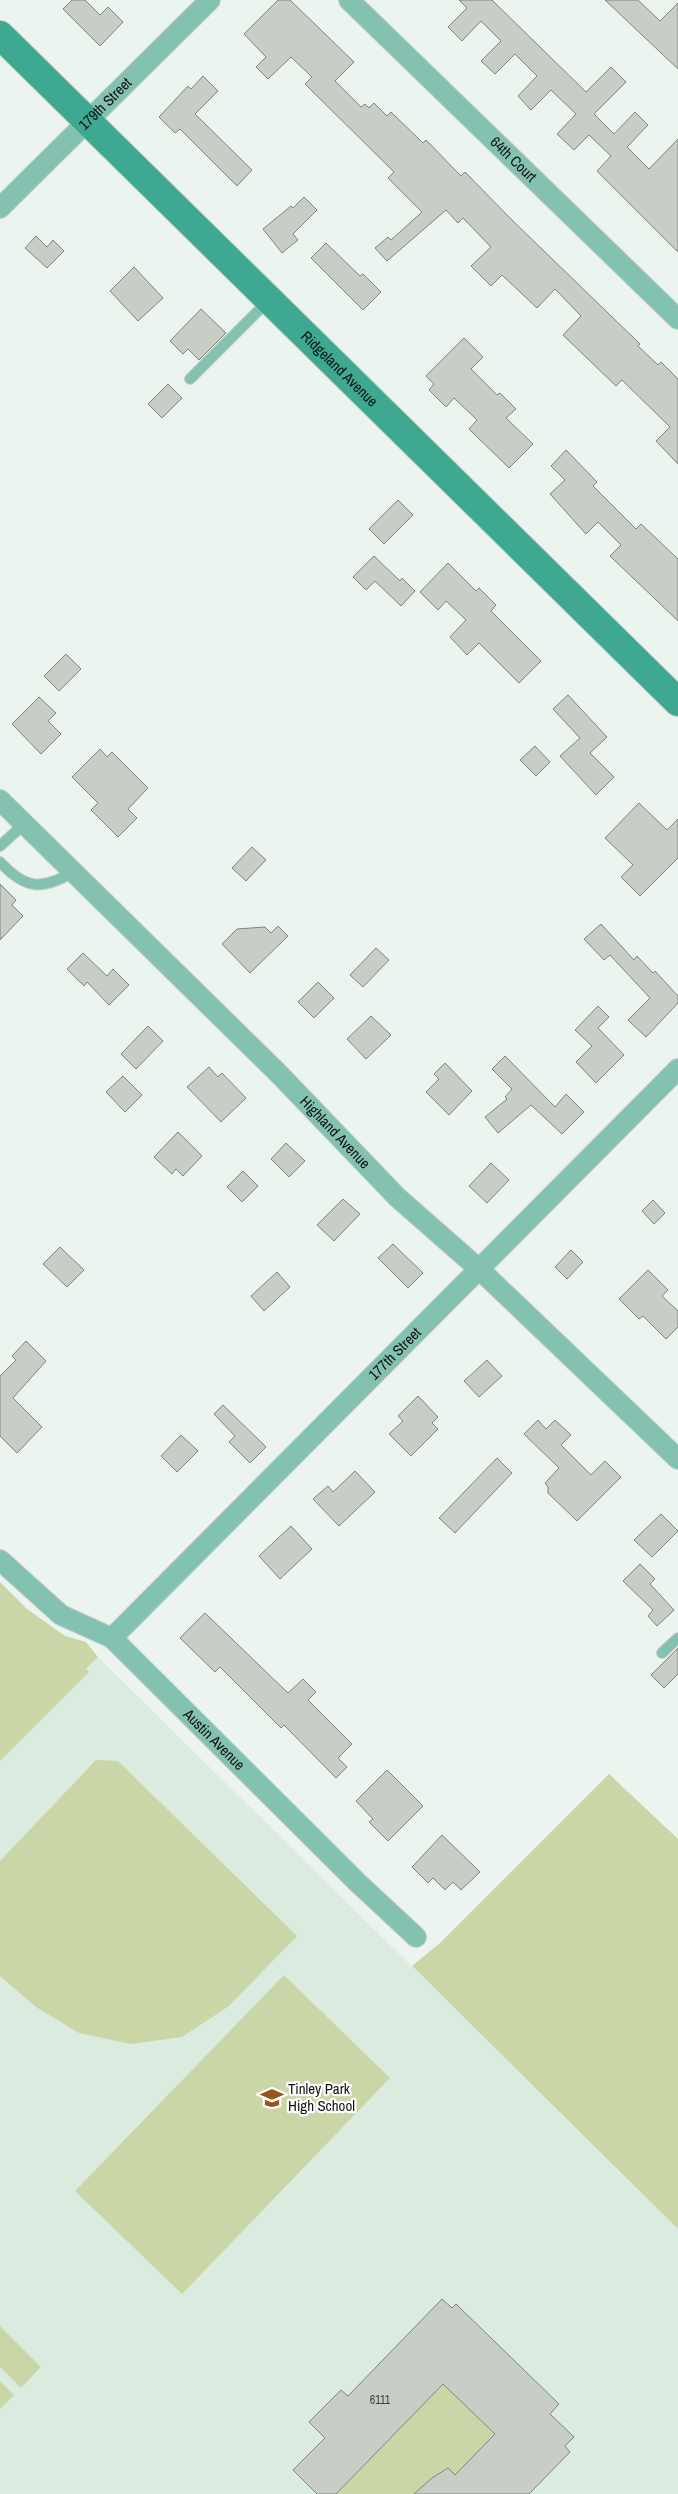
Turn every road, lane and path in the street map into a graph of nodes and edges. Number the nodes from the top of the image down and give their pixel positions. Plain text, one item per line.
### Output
1 (210, 0) edge
2 (349, 0) edge
3 (0, 35) edge
4 (86, 120) junction
5 (0, 208) edge
6 (270, 299) junction
7 (678, 319) edge
8 (190, 379) dead end
9 (678, 702) edge
10 (0, 800) edge
11 (24, 824) junction
12 (0, 846) edge
13 (0, 862) edge
14 (74, 872) junction
15 (678, 1070) edge
16 (479, 1269) junction
17 (678, 1459) edge
18 (0, 1560) edge
19 (112, 1638) junction
20 (678, 1638) edge
21 (662, 1653) dead end
22 (416, 1937) dead end

1 - 4 street, 179th Street
2 - 7 street, 64th Court
3 - 4 street, Ridgeland Avenue
4 - 5 street, 179th Street
4 - 6 street, Ridgeland Avenue
6 - 8 lane
6 - 9 street, Ridgeland Avenue
10 - 11 street, Highland Avenue
11 - 12 lane
11 - 14 street, Highland Avenue
13 - 14 lane
14 - 16 street, Highland Avenue
15 - 16 street, 177th Street
16 - 17 street, Highland Avenue
16 - 19 street, 177th Street
18 - 19 street, Austin Avenue
19 - 22 street, Austin Avenue
20 - 21 lane

